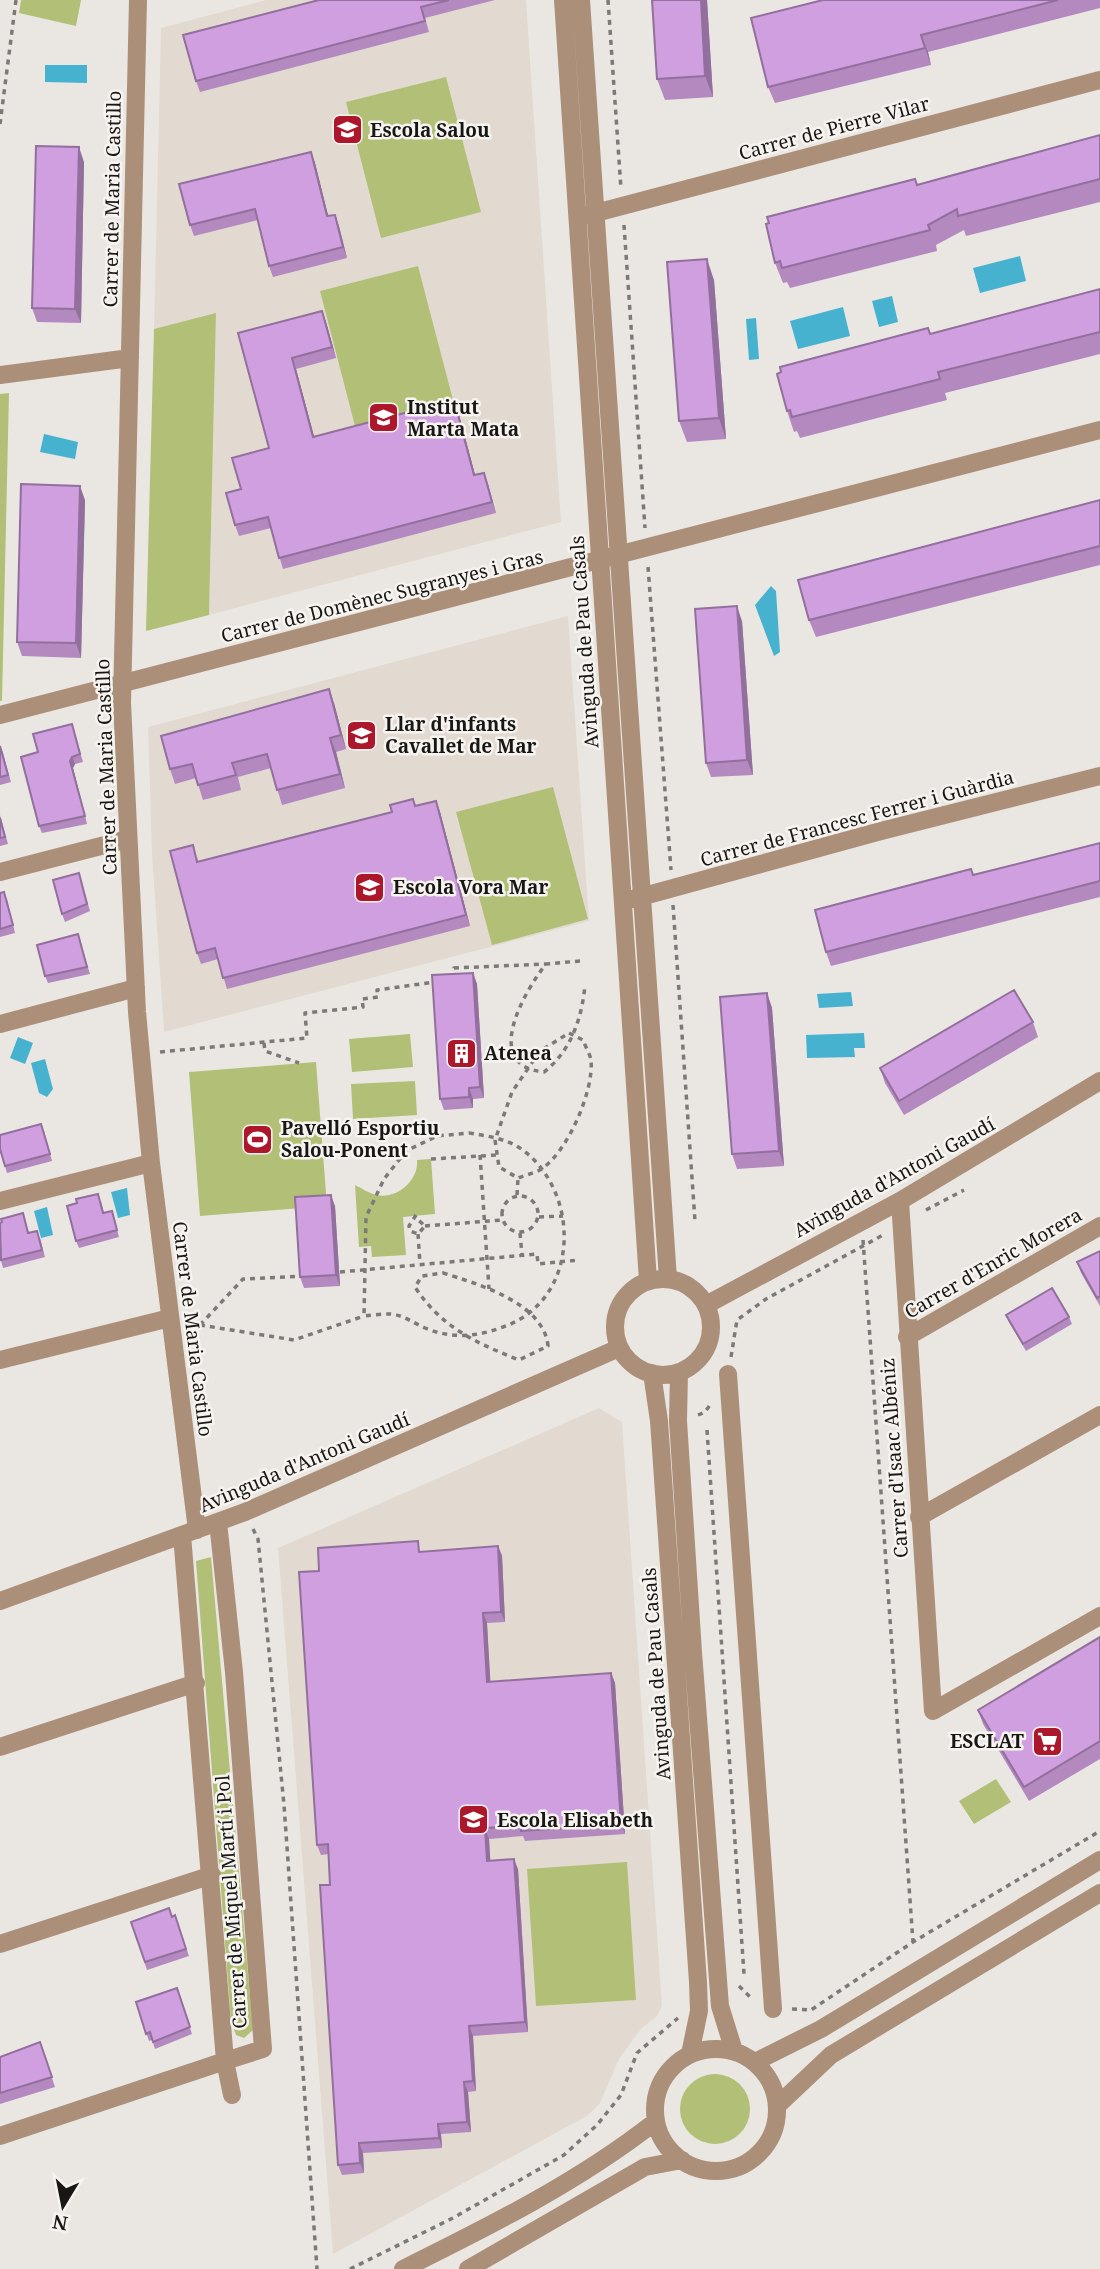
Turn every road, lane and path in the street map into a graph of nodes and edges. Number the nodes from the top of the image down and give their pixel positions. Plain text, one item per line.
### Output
1 (16, 0) edge
2 (138, 0) edge
3 (563, 0) edge
4 (581, 0) edge
5 (608, 0) edge
6 (1100, 80) edge
7 (0, 124) edge
8 (622, 206) junction
9 (597, 212) junction
10 (578, 218) junction
11 (130, 358) junction
12 (0, 375) edge
13 (1100, 430) edge
14 (646, 550) junction
15 (619, 557) junction
16 (599, 562) junction
17 (123, 684) junction
18 (0, 715) edge
19 (1100, 776) edge
20 (128, 839) junction
21 (0, 872) edge
22 (672, 889) junction
23 (642, 897) junction
24 (624, 902) junction
25 (580, 961) dead end
26 (546, 964) junction
27 (585, 985) dead end
28 (135, 988) junction
29 (0, 1024) edge
30 (572, 1035) junction
31 (264, 1042) junction
32 (141, 1054) junction
33 (299, 1063) dead end
34 (527, 1071) junction
35 (1100, 1081) edge
36 (496, 1137) junction
37 (480, 1155) junction
38 (497, 1155) junction
39 (431, 1159) dead end
40 (151, 1163) junction
41 (543, 1168) junction
42 (518, 1178) junction
43 (964, 1190) dead end
44 (517, 1195) junction
45 (0, 1201) edge
46 (900, 1201) junction
47 (563, 1216) junction
48 (539, 1217) junction
49 (502, 1220) junction
50 (485, 1221) junction
51 (695, 1221) dead end
52 (861, 1221) junction
53 (900, 1224) junction
54 (425, 1226) junction
55 (1100, 1226) edge
56 (520, 1233) junction
57 (418, 1234) junction
58 (863, 1248) junction
59 (522, 1256) junction
60 (487, 1259) junction
61 (579, 1260) dead end
62 (561, 1262) junction
63 (420, 1265) junction
64 (362, 1270) junction
65 (340, 1272) dead end
66 (303, 1276) edge
67 (668, 1279) junction
68 (648, 1281) junction
69 (489, 1289) junction
70 (905, 1300) junction
71 (706, 1305) junction
72 (529, 1312) junction
73 (364, 1316) junction
74 (170, 1318) junction
75 (935, 1320) junction
76 (907, 1336) junction
77 (466, 1337) junction
78 (620, 1348) junction
79 (0, 1360) edge
80 (679, 1372) junction
81 (652, 1373) junction
82 (728, 1374) joint
83 (711, 1402) dead end
84 (1100, 1415) edge
85 (678, 1421) junction
86 (707, 1430) dead end
87 (245, 1512) junction
88 (919, 1517) junction
89 (218, 1522) junction
90 (190, 1532) junction
91 (0, 1601) edge
92 (1100, 1616) edge
93 (196, 1683) junction
94 (0, 1747) edge
95 (1100, 1831) edge
96 (1100, 1860) edge
97 (212, 1875) junction
98 (1100, 1893) edge
99 (914, 1941) junction
100 (0, 1944) edge
101 (744, 1974) dead end
102 (718, 1982) junction
103 (680, 2007) dead end
104 (773, 2008) junction
105 (734, 2051) junction
106 (690, 2054) junction
107 (225, 2061) junction
108 (755, 2062) junction
109 (232, 2095) dead end
110 (778, 2105) junction
111 (656, 2122) junction
112 (0, 2136) edge
113 (682, 2160) junction
114 (317, 2269) edge
115 (350, 2269) edge
116 (403, 2269) edge
117 (468, 2269) edge

1 - 7 path
2 - 11 street, Carrer de Maria Castillo
3 - 10 street, Avinguda de Pau Casals
4 - 9 street
5 - 8 path
6 - 8 street, Carrer de Pierre Vilar
8 - 9 street, Carrer de Pierre Vilar
8 - 14 path
9 - 10 street, Carrer de Pierre Vilar
9 - 15 street
10 - 16 street, Avinguda de Pau Casals
11 - 12 street
11 - 17 street, Carrer de Maria Castillo
13 - 14 street, Carrer de Domènec Sugranyes i Gras
14 - 15 street, Carrer de Domènec Sugranyes i Gras
14 - 22 path
15 - 16 street, Carrer de Domènec Sugranyes i Gras
15 - 23 street
16 - 17 street, Carrer de Domènec Sugranyes i Gras
16 - 24 street, Avinguda de Pau Casals
17 - 18 street, Carrer de Domènec Sugranyes i Gras
17 - 20 street, Carrer de Maria Castillo
19 - 22 street, Carrer de Francesc Ferrer i Guàrdia
20 - 21 street
20 - 28 street, Carrer de Maria Castillo
22 - 23 street, Carrer de Francesc Ferrer i Guàrdia
22 - 51 path
23 - 24 street, Carrer de Francesc Ferrer i Guàrdia
23 - 67 street
24 - 68 street, Avinguda de Pau Casals
25 - 26 path
26 - 31 path
26 - 34 path
27 - 30 path
28 - 29 street
28 - 32 street, Carrer de Maria Castillo
30 - 34 path
30 - 34 path
30 - 41 path
31 - 32 path
31 - 33 path
32 - 40 street, Carrer de Maria Castillo
34 - 36 path
35 - 46 street, Avinguda d'Antoni Gaudí
36 - 38 path
36 - 41 path
36 - 64 path
37 - 38 path
37 - 39 path
37 - 50 path
38 - 42 path
40 - 45 street
40 - 74 street, Carrer de Maria Castillo
41 - 42 path
41 - 47 path
42 - 44 path
43 - 53 path
44 - 48 path
44 - 49 path
46 - 52 street, Avinguda d'Antoni Gaudí
46 - 53 street, Carrer d'Isaac Albéniz
47 - 48 path
47 - 62 path
48 - 56 path
49 - 50 path
49 - 56 path
50 - 54 path
50 - 60 path
52 - 58 path
52 - 71 street, Avinguda d'Antoni Gaudí
53 - 58 path
53 - 70 street, Carrer d'Isaac Albéniz
54 - 57 path
54 - 57 path
55 - 75 street, Carrer d'Enric Morera
56 - 59 path
57 - 63 path
58 - 82 path
58 - 99 path
59 - 60 path
59 - 62 path
60 - 63 path
60 - 69 path
61 - 62 path
62 - 72 path
63 - 64 path
64 - 65 path
64 - 73 path
66 - 73 path
67 - 68 street
67 - 71 street
68 - 78 street
69 - 72 path
69 - 77 path
70 - 75 street
70 - 76 street, Carrer d'Isaac Albéniz
71 - 80 street
72 - 77 path
72 - 77 path
73 - 77 path
74 - 79 street
74 - 90 street, Carrer de Maria Castillo
75 - 76 street, Carrer d'Enric Morera
76 - 88 street, Carrer d'Isaac Albéniz
78 - 81 street
78 - 87 street, Avinguda d'Antoni Gaudí
80 - 81 street
80 - 85 street, Avinguda de Pau Casals
81 - 106 street, Avinguda de Pau Casals
82 - 104 street
83 - 85 path
84 - 88 street
85 - 102 street, Avinguda de Pau Casals
86 - 101 path
87 - 89 street, Avinguda d'Antoni Gaudí
87 - 114 path
88 - 92 street, Carrer d'Isaac Albéniz
89 - 90 street, Avinguda d'Antoni Gaudí
89 - 107 street, Carrer de Miquel Martí i Pol
90 - 91 street, Avinguda d'Antoni Gaudí
90 - 93 street, Carrer de Miquel Martí i Pol
93 - 94 street
93 - 97 street, Carrer de Miquel Martí i Pol
95 - 99 path
96 - 108 street
97 - 100 street
97 - 107 street, Carrer de Miquel Martí i Pol
98 - 110 street
99 - 104 path
102 - 104 path
102 - 105 street, Avinguda de Pau Casals
103 - 115 path
105 - 106 street
105 - 108 street
106 - 111 street
107 - 109 street
107 - 112 street
108 - 110 street
110 - 113 street
111 - 113 street
111 - 116 street
113 - 117 street

